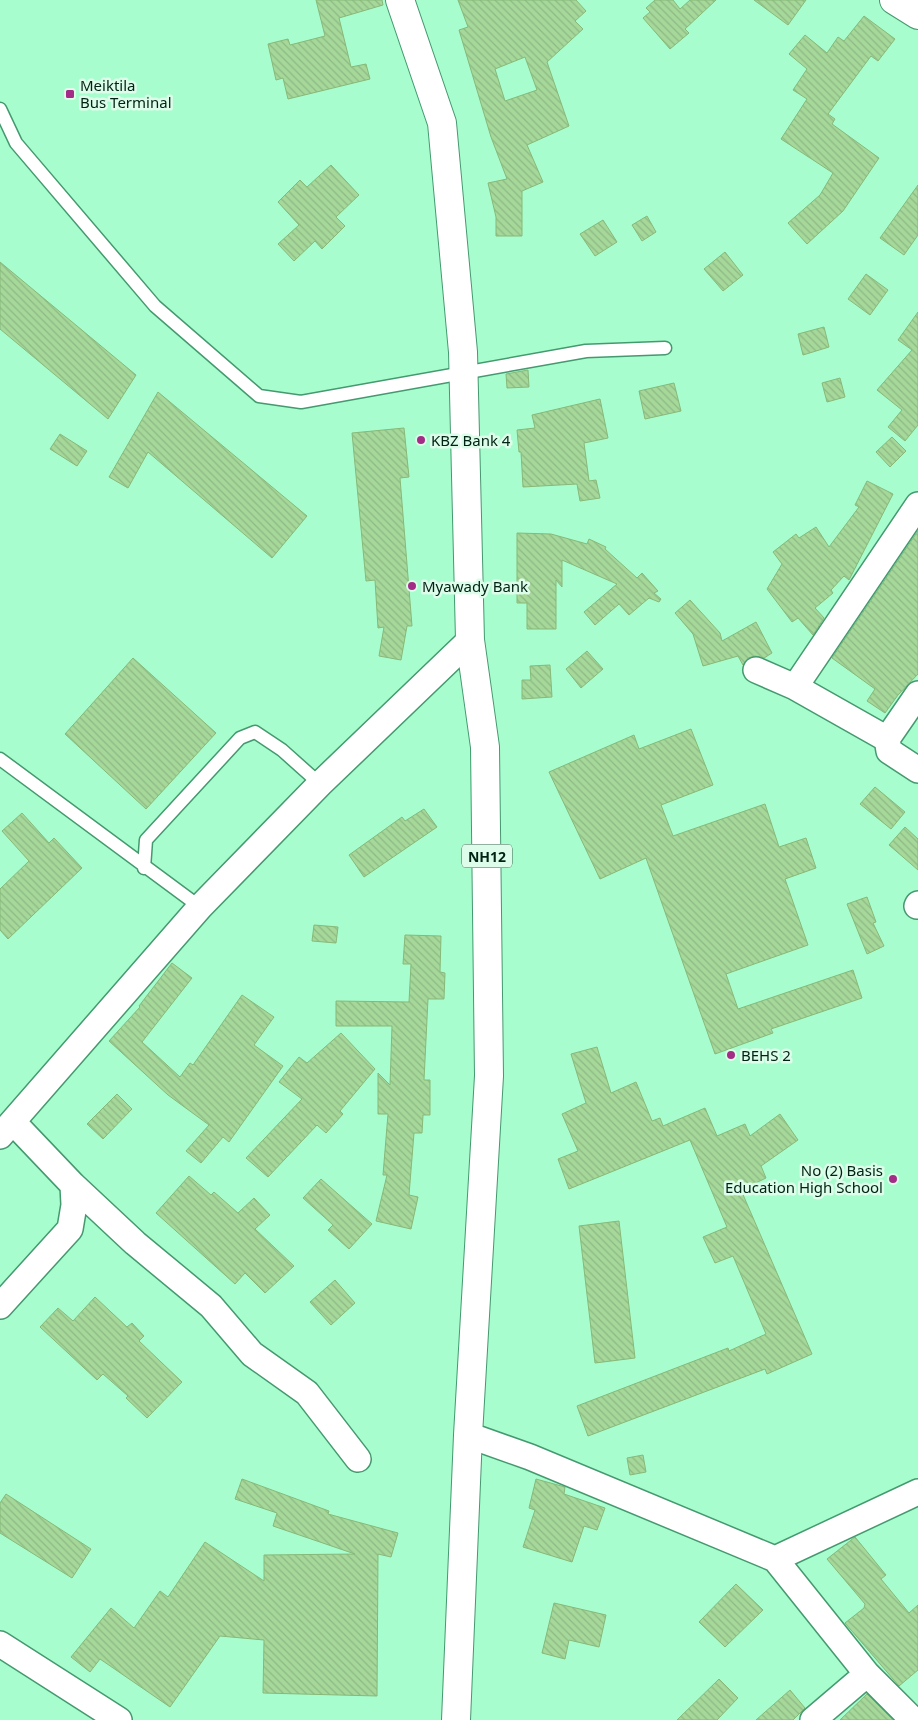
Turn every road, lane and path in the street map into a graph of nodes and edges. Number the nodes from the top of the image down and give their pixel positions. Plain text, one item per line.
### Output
1 (400, 0) edge
2 (894, 0) edge
3 (918, 15) edge
4 (0, 109) edge
5 (665, 348) dead end
6 (464, 373) junction
7 (918, 505) edge
8 (470, 640) junction
9 (756, 670) dead end
10 (795, 688) junction
11 (918, 694) edge
12 (887, 739) junction
13 (0, 759) edge
14 (918, 770) edge
15 (320, 784) junction
16 (144, 868) junction
17 (200, 907) junction
18 (6, 1129) edge
19 (73, 1185) junction
20 (0, 1306) edge
21 (468, 1434) junction
22 (358, 1459) dead end
23 (918, 1492) edge
24 (775, 1559) junction
25 (0, 1644) edge
26 (867, 1674) junction
27 (113, 1718) edge
28 (456, 1720) edge
29 (813, 1720) edge
30 (913, 1720) edge

1 - 6 main road, NH12
2 - 3 main road
4 - 6 lane
5 - 6 lane
6 - 8 main road, NH12
7 - 10 street
8 - 15 street
8 - 21 main road, NH12
9 - 10 street
10 - 12 street
11 - 12 street
12 - 14 street
13 - 16 lane
15 - 16 lane
15 - 17 street
16 - 17 lane
17 - 18 street
18 - 19 street
19 - 20 street
19 - 22 street
21 - 24 street
21 - 28 main road, NH12
23 - 24 street
24 - 26 street
25 - 27 street
26 - 29 street
26 - 30 street

